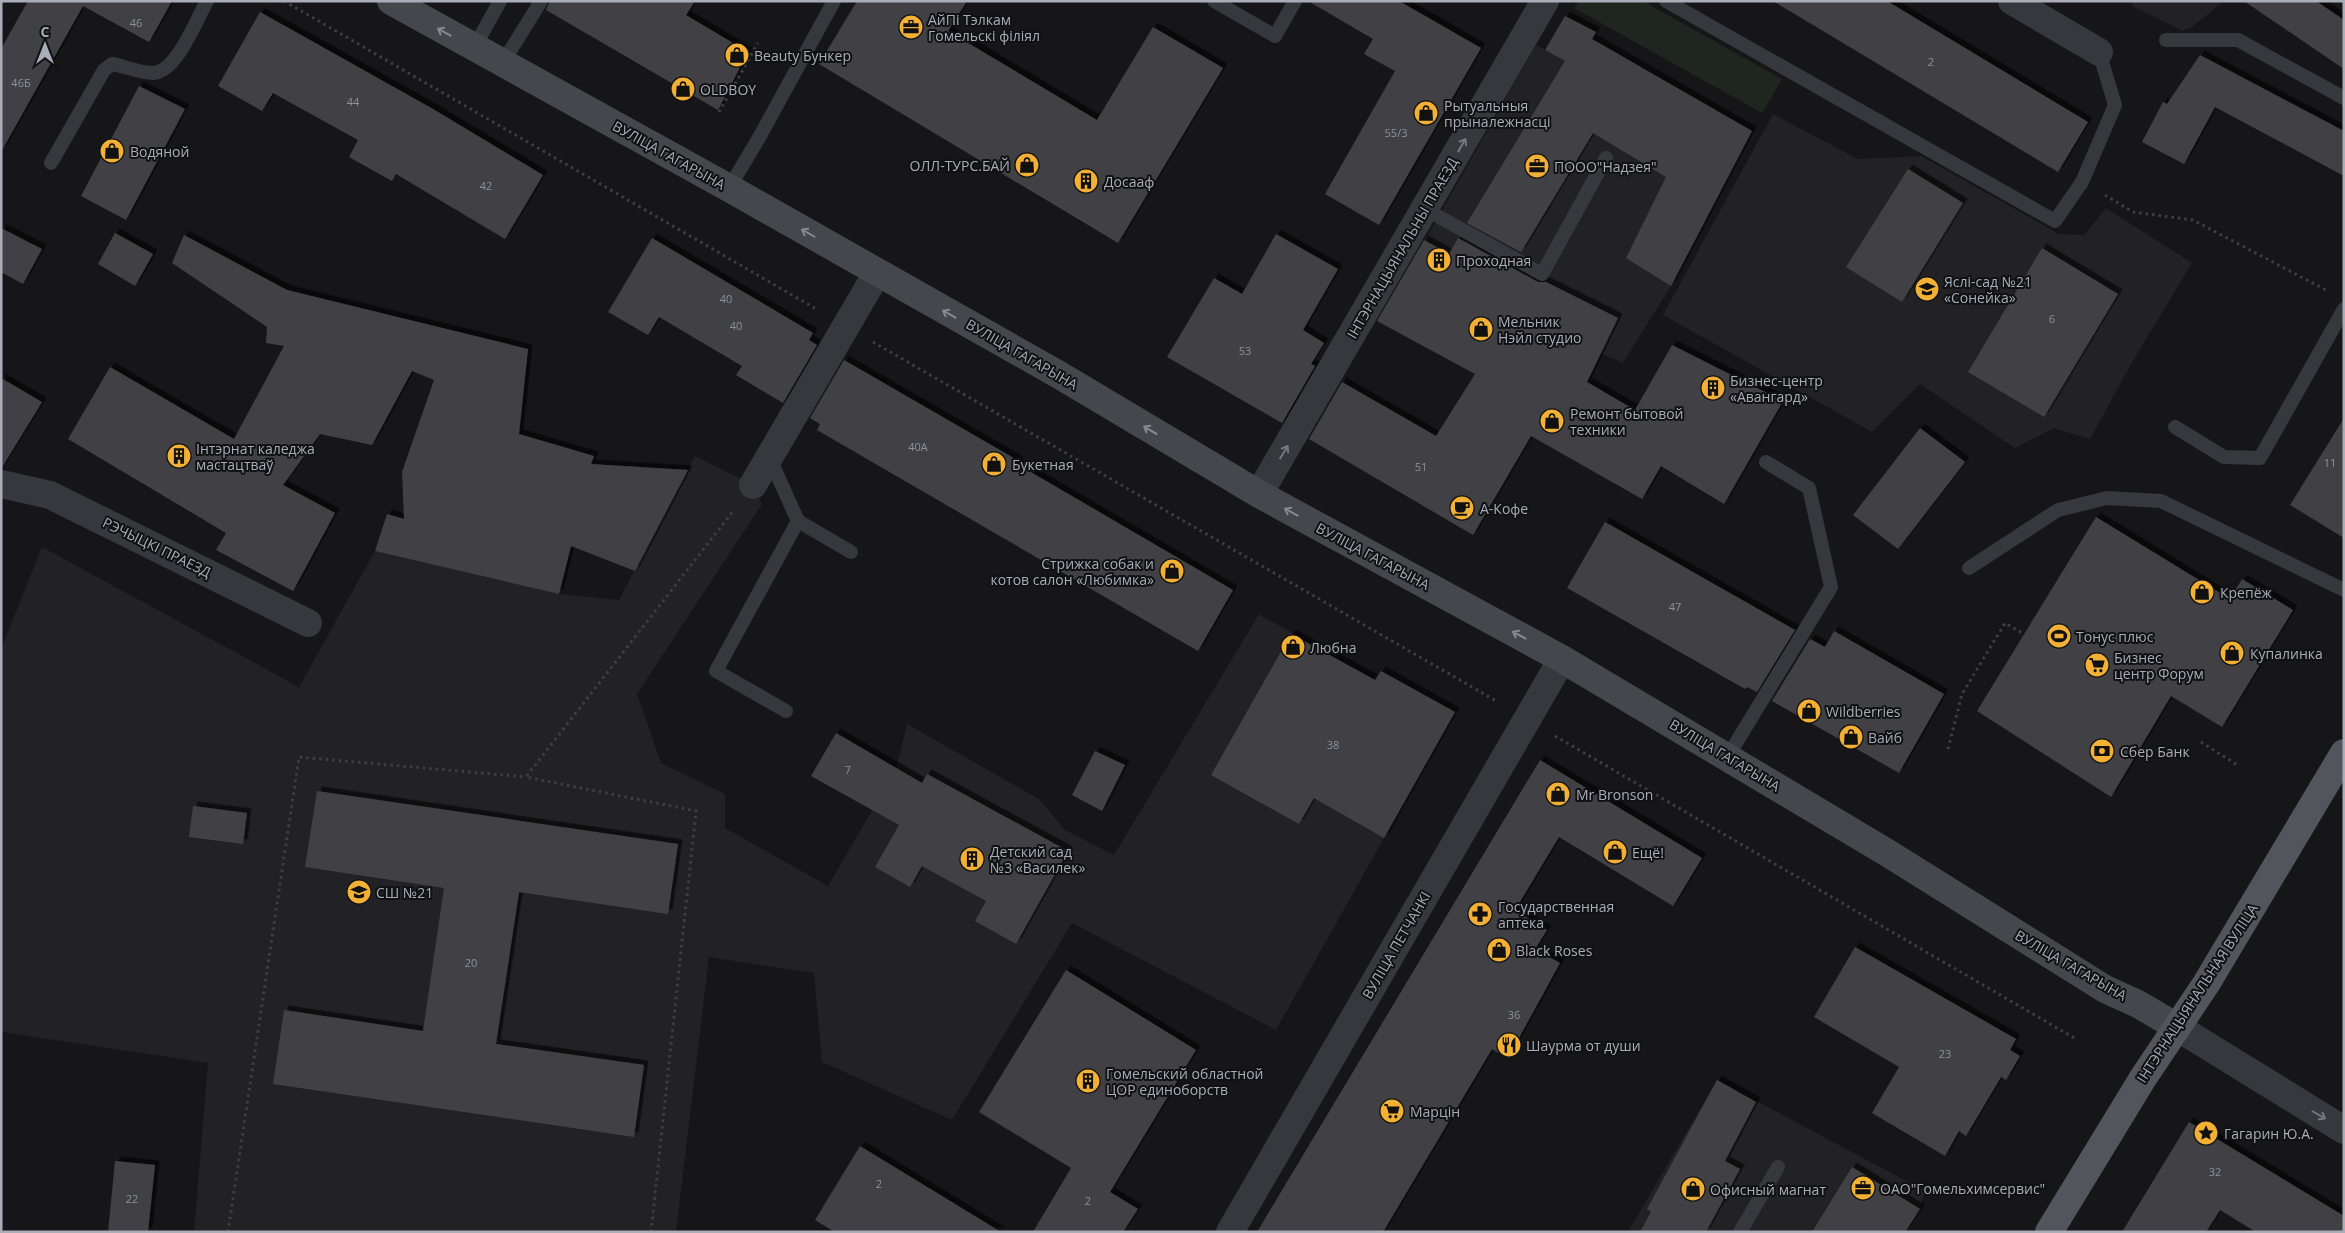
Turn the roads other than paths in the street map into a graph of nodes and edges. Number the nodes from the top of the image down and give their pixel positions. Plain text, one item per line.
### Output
1 (206, 1) edge
2 (391, 1) edge
3 (500, 1) edge
4 (541, 1) edge
5 (834, 1) edge
6 (1214, 1) edge
7 (1295, 1) edge
8 (1666, 1) edge
9 (2012, 1) edge
10 (1540, 9) edge
11 (2166, 40) dead end
12 (474, 48) junction
13 (2099, 52) joint
14 (502, 64) junction
15 (2344, 98) edge
16 (1606, 158) dead end
17 (51, 163) dead end
18 (729, 188) junction
19 (1425, 209) junction
20 (877, 273) junction
21 (2344, 309) edge
22 (2176, 427) dead end
23 (770, 459) junction
24 (1766, 462) dead end
25 (1, 484) edge
26 (753, 485) road end
27 (1259, 494) junction
28 (798, 520) junction
29 (851, 552) dead end
30 (1969, 568) dead end
31 (2344, 590) edge
32 (308, 623) dead end
33 (1562, 659) junction
34 (786, 711) dead end
35 (2344, 753) edge
36 (1728, 756) junction
37 (2177, 1027) junction
38 (2344, 1130) edge
39 (1778, 1166) dead end
40 (1230, 1232) edge
41 (1740, 1232) edge
42 (2049, 1232) edge

1 - 17 lane
12 -> 2 street, ВУЛІЦА ГАГАРЫНА
3 - 12 lane
4 - 14 lane
5 - 18 lane
6 - 7 lane
8 - 13 lane
9 - 13 street
19 -> 10 street, ІНТЭРНАЦЫЯНАЛЬНЫ ПРАЕЗД
11 - 15 lane
12 - 14 street, ВУЛІЦА ГАГАРЫНА
14 - 18 street, ВУЛІЦА ГАГАРЫНА
16 - 19 lane
20 -> 18 street, ВУЛІЦА ГАГАРЫНА
27 -> 19 street, ІНТЭРНАЦЫЯНАЛЬНЫ ПРАЕЗД
20 - 23 street
27 -> 20 street, ВУЛІЦА ГАГАРЫНА
21 - 22 lane
23 - 26 street
23 - 28 lane
24 - 36 lane
25 - 32 street, РЭЧЫЦКІ ПРАЕЗД
33 -> 27 street, ВУЛІЦА ГАГАРЫНА
28 - 29 lane
28 - 34 lane
30 - 31 lane
33 - 36 street, ВУЛІЦА ГАГАРЫНА
33 - 40 street, ВУЛІЦА ПЕТЧАНКІ
35 - 37 main road, ІНТЭРНАЦЫЯНАЛЬНАЯ ВУЛІЦА
36 - 37 street, ВУЛІЦА ГАГАРЫНА
37 -> 38 street, ВУЛІЦА ГАГАРЫНА
37 - 42 main road, ІНТЭРНАЦЫЯНАЛЬНАЯ ВУЛІЦА
39 - 41 lane

